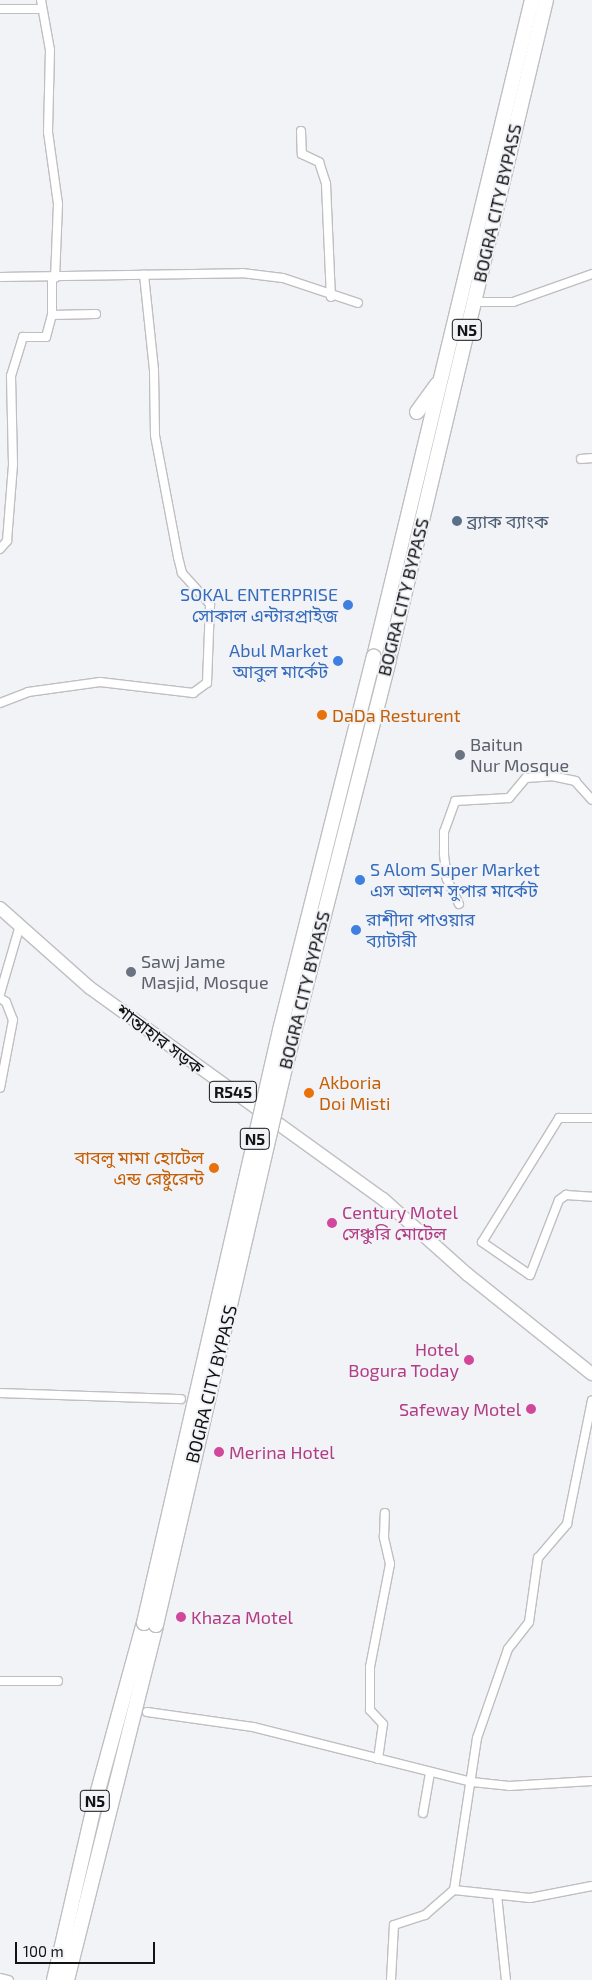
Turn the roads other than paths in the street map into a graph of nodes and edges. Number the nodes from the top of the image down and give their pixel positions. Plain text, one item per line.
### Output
1 (41, 0) edge
2 (532, 0) edge
3 (546, 0) edge
4 (0, 9) edge
5 (40, 9) junction
6 (301, 131) dead end
7 (592, 274) edge
8 (144, 275) junction
9 (0, 277) edge
10 (53, 278) junction
11 (331, 297) junction
12 (482, 302) dead end
13 (358, 303) dead end
14 (96, 314) dead end
15 (52, 315) junction
16 (441, 379) junction
17 (417, 412) dead end
18 (592, 458) edge
19 (581, 459) dead end
20 (0, 549) edge
21 (0, 703) edge
22 (592, 800) edge
23 (459, 904) dead end
24 (0, 908) edge
25 (20, 925) junction
26 (0, 996) edge
27 (0, 1088) edge
28 (592, 1118) edge
29 (592, 1197) edge
30 (592, 1374) edge
31 (0, 1393) edge
32 (182, 1399) dead end
33 (592, 1400) edge
34 (385, 1513) dead end
35 (150, 1624) junction
36 (0, 1681) edge
37 (58, 1681) dead end
38 (147, 1712) dead end
39 (378, 1759) junction
40 (430, 1773) junction
41 (592, 1781) edge
42 (472, 1782) junction
43 (423, 1813) dead end
44 (592, 1886) edge
45 (454, 1890) junction
46 (497, 1895) junction
47 (0, 1978) edge
48 (9, 1980) edge
49 (54, 1980) edge
50 (67, 1980) edge
51 (391, 1980) edge
52 (506, 1980) edge

1 - 5 street
2 - 16 highway, BOGRA CITY BYPASS / N5
3 - 35 highway, BOGRA CITY BYPASS / N5, bridge
4 - 5 street
5 - 10 street
6 - 11 street
7 - 12 street
8 - 10 street
8 - 11 street
8 - 21 street
9 - 10 street
10 - 15 street
11 - 13 street
14 - 15 street
15 - 20 street
16 - 17 highway
16 - 35 highway, BOGRA CITY BYPASS / N5, bridge
18 - 19 street
22 - 23 street
24 - 25 main road, শান্তাহার সড়ক / R545
25 - 26 street
25 - 30 main road, শান্তাহার সড়ক / R545
26 - 27 street
28 - 29 street
31 - 32 street
33 - 42 street
34 - 39 street
35 - 49 highway, BOGRA CITY BYPASS / N5
35 - 50 highway, BOGRA CITY BYPASS / N5
36 - 37 street
38 - 39 street
39 - 40 street
40 - 42 street
40 - 43 street
41 - 42 street
42 - 45 street
44 - 46 street
45 - 46 street
45 - 51 street
46 - 52 street
47 - 48 street

